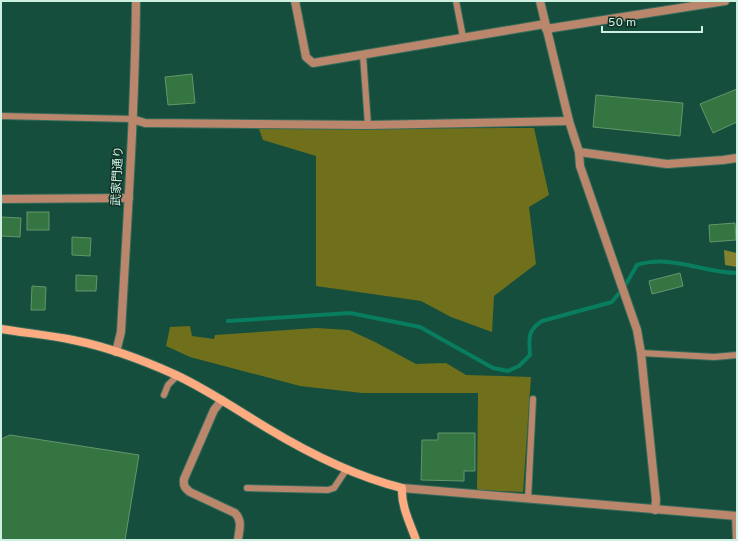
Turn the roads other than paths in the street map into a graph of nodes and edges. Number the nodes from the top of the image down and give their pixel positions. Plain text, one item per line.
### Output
1 (136, 1) edge
2 (295, 1) edge
3 (456, 1) edge
4 (540, 1) edge
5 (720, 2) edge
6 (546, 26) junction
7 (463, 37) junction
8 (363, 55) junction
9 (1, 116) edge
10 (132, 119) junction
11 (569, 121) junction
12 (368, 125) junction
13 (579, 152) junction
14 (737, 158) edge
15 (128, 198) junction
16 (1, 199) edge
17 (1, 329) edge
18 (116, 352) junction
19 (641, 353) junction
20 (737, 356) edge
21 (177, 376) junction
22 (164, 395) dead end
23 (533, 399) dead end
24 (222, 400) junction
25 (346, 470) junction
26 (247, 488) dead end
27 (402, 488) junction
28 (528, 499) junction
29 (655, 510) junction
30 (736, 516) edge
31 (238, 540) edge
32 (416, 540) edge
33 (736, 540) edge

1 - 10 street, 武家門通り
2 - 8 street
3 - 7 lane
4 - 6 street
5 - 6 street
6 - 7 street
6 - 11 street
7 - 8 street
8 - 12 lane
9 - 10 lane
10 - 12 street
10 - 15 street, 武家門通り
11 - 12 street
11 - 13 street
13 - 14 street
13 - 19 street
15 - 16 street
15 - 18 street, 武家門通り
17 - 18 street
18 - 21 street
19 - 20 lane
19 - 29 street
21 - 22 lane
21 - 24 street
23 - 28 lane
24 - 25 street
24 - 31 street
25 - 26 lane
25 - 27 street
27 - 28 street
27 - 32 street
28 - 29 street
29 - 30 street
30 - 33 lane

